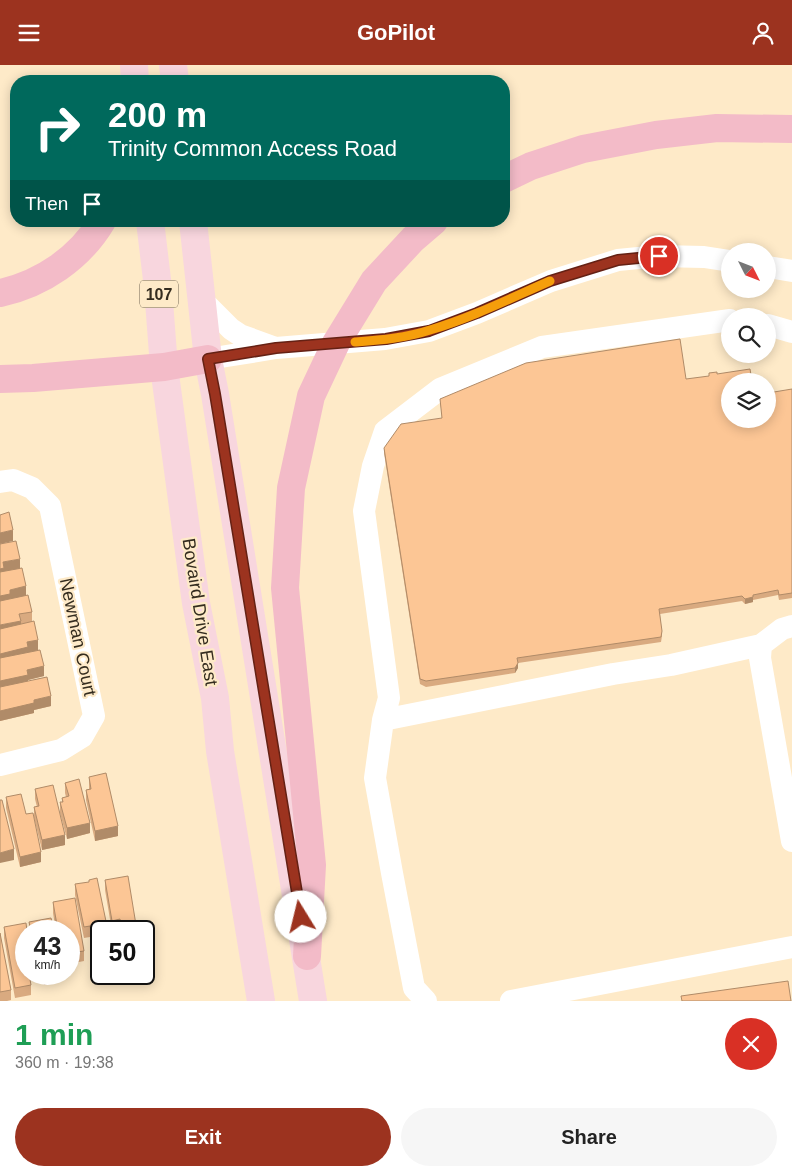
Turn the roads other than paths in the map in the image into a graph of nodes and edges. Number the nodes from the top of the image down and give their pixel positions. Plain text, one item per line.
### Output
1 (792, 129) edge
2 (510, 176) edge
3 (99, 227) edge
4 (151, 227) edge
5 (193, 227) edge
6 (427, 227) edge
7 (721, 260) edge
8 (776, 268) edge
9 (792, 271) edge
10 (0, 293) edge
11 (202, 300) junction
12 (721, 321) edge
13 (776, 327) edge
14 (792, 332) edge
15 (276, 348) junction
16 (208, 359) junction
17 (164, 367) junction
18 (0, 379) edge
19 (0, 482) edge
20 (792, 626) edge
21 (761, 645) junction
22 (382, 720) junction
23 (0, 765) edge
24 (790, 816) edge
25 (792, 841) edge
26 (792, 947) edge
27 (307, 956) junction
28 (261, 1001) edge
29 (314, 1001) edge
30 (426, 1001) edge
31 (511, 1001) edge

1 - 2 highway
3 - 10 highway
4 - 17 main road, Bovaird Drive East / 107
5 - 11 main road, 107
6 - 27 highway
7 - 15 street
8 - 9 street
11 - 15 street
11 - 16 main road, 107
12 - 22 street
13 - 14 street
15 - 16 street
16 - 17 highway
16 - 27 main road
17 - 18 highway
17 - 28 main road, Bovaird Drive East
19 - 23 street, Newman Court
20 - 21 street
21 - 22 street
21 - 24 street
22 - 30 street
24 - 25 street
26 - 31 street
27 - 29 main road

